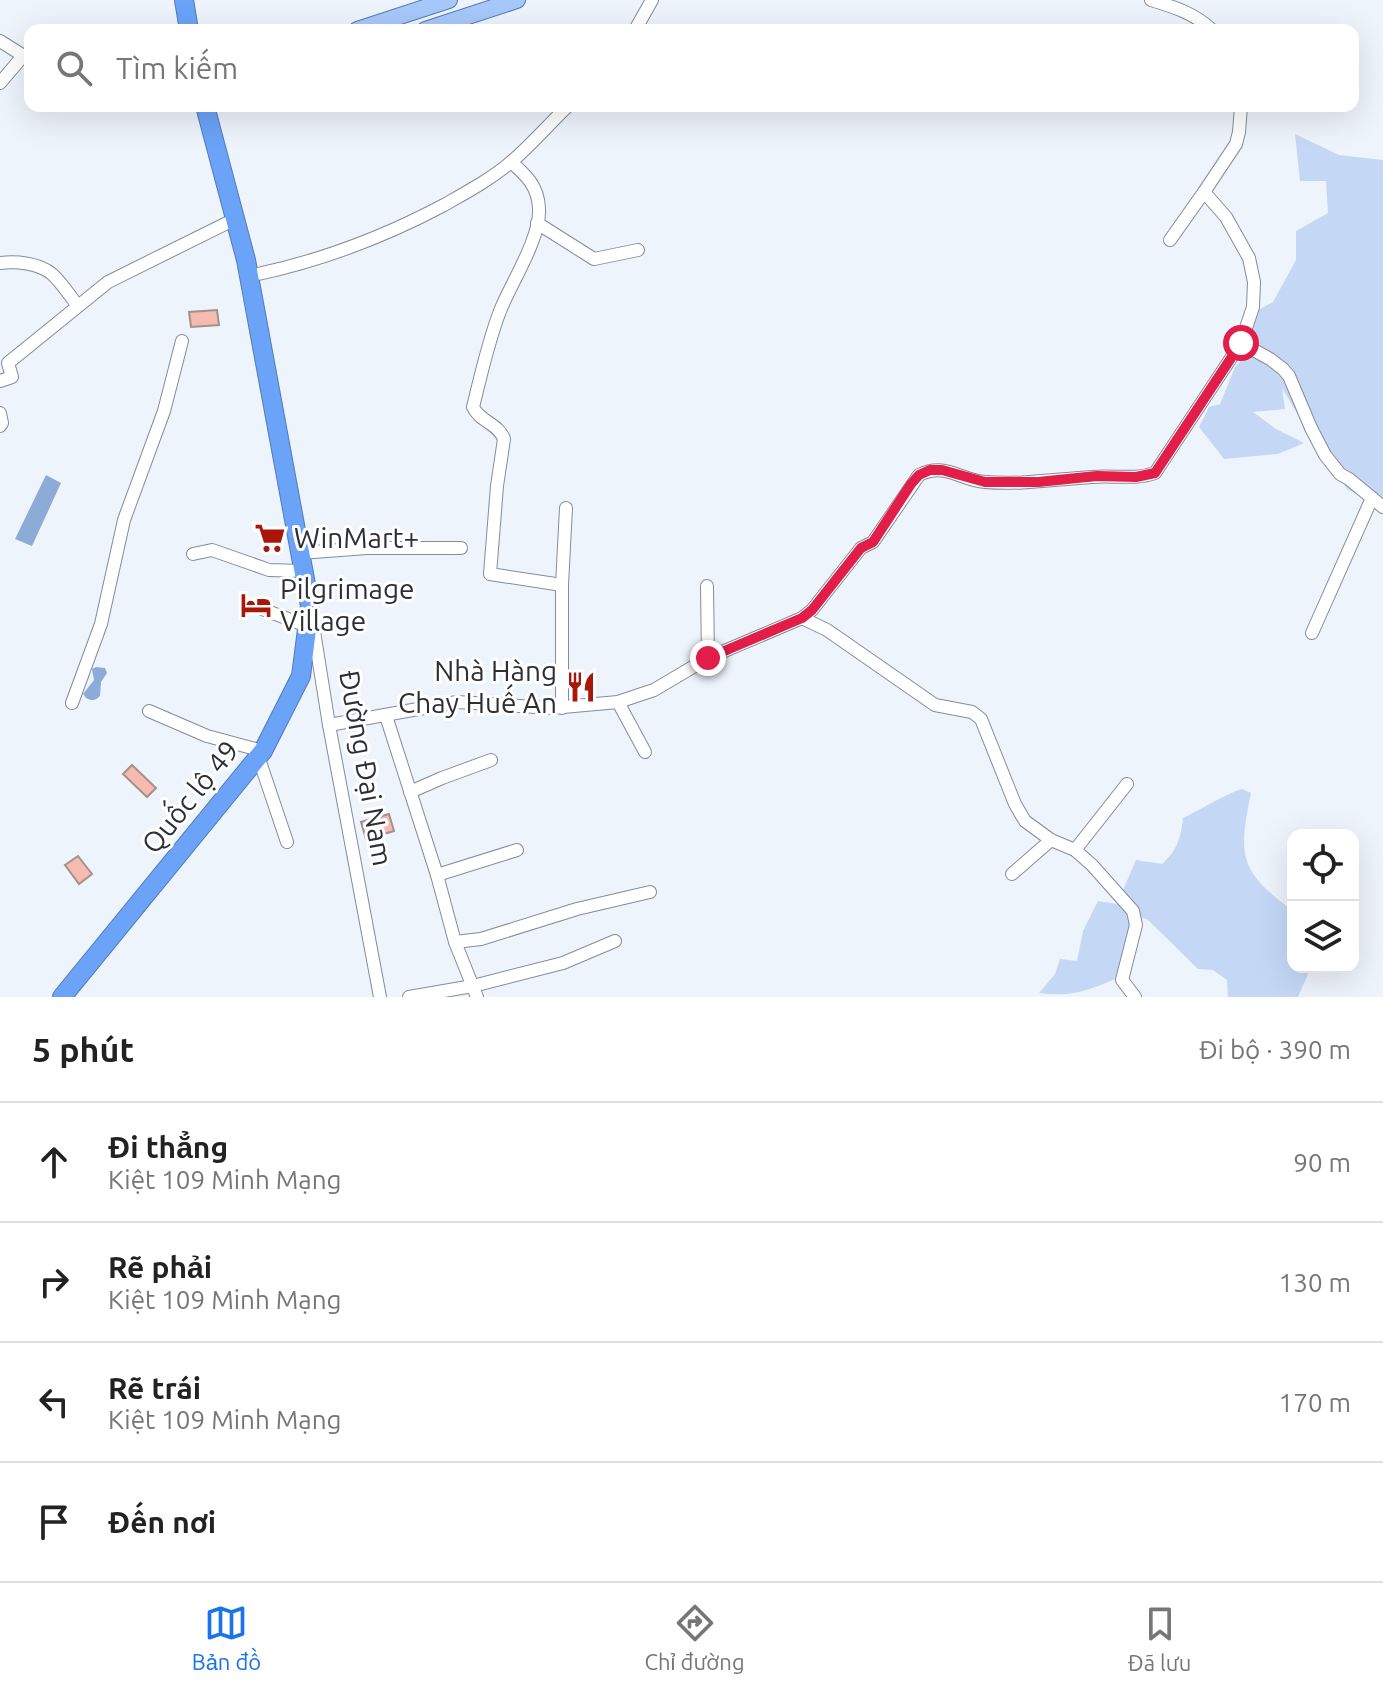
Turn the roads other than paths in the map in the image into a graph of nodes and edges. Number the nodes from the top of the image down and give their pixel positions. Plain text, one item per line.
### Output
1 (184, 0) edge
2 (449, 0) edge
3 (517, 0) edge
4 (652, 0) edge
5 (1151, 0) edge
6 (188, 24) edge
7 (375, 24) edge
8 (443, 24) edge
9 (638, 24) edge
10 (1205, 24) edge
11 (0, 41) edge
12 (24, 56) edge
13 (24, 61) edge
14 (0, 83) edge
15 (207, 112) edge
16 (562, 112) edge
17 (1241, 112) edge
18 (511, 162) junction
19 (1204, 192) junction
20 (235, 219) junction
21 (537, 223) junction
22 (1170, 240) dead end
23 (638, 250) dead end
24 (0, 263) edge
25 (249, 276) junction
26 (78, 306) junction
27 (182, 341) dead end
28 (1241, 343) junction
29 (0, 381) edge
30 (0, 413) edge
31 (0, 426) edge
32 (1372, 498) junction
33 (1383, 507) edge
34 (566, 508) dead end
35 (461, 548) dead end
36 (193, 554) dead end
37 (302, 562) junction
38 (562, 585) junction
39 (707, 586) dead end
40 (310, 606) junction
41 (262, 609) dead end
42 (802, 618) junction
43 (307, 626) junction
44 (1312, 633) dead end
45 (708, 658) junction
46 (618, 702) junction
47 (72, 703) dead end
48 (562, 708) junction
49 (149, 711) dead end
50 (386, 716) junction
51 (329, 725) junction
52 (645, 752) dead end
53 (261, 753) junction
54 (491, 760) dead end
55 (1127, 784) dead end
56 (410, 792) junction
57 (1051, 840) junction
58 (287, 842) dead end
59 (517, 850) dead end
60 (1075, 850) junction
61 (1012, 874) dead end
62 (437, 875) junction
63 (650, 892) dead end
64 (615, 941) dead end
65 (455, 942) junction
66 (475, 992) edge
67 (62, 997) edge
68 (380, 997) edge
69 (409, 997) edge
70 (1135, 997) edge

1 - 6 highway
2 - 7 main road
3 - 8 main road
4 - 9 street
5 - 10 street
11 - 12 street
13 - 14 street
15 - 20 highway, Đường Đại Nam
16 - 18 street
17 - 19 street
18 - 21 street
18 - 25 street
19 - 22 street
19 - 28 street
20 - 25 highway, Đường Đại Nam
20 - 26 street
21 - 23 street
21 - 38 street
24 - 26 street
25 - 37 highway, Đường Đại Nam
26 - 29 street
27 - 47 street
28 - 32 street
28 - 42 street
30 - 31 street
32 - 33 street
32 - 44 street
34 - 38 street
35 - 37 street
36 - 37 street
37 - 40 highway, Đường Đại Nam
38 - 48 street
39 - 45 street
40 - 43 highway, Quốc lộ 49
40 - 51 street, Đường Đại Nam
41 - 43 street
42 - 45 street
42 - 57 street
43 - 53 highway, Quốc lộ 49
45 - 46 street
46 - 48 street
46 - 52 street
48 - 50 street
49 - 53 street
50 - 51 street
50 - 56 street
51 - 68 street, Đường Đại Nam
53 - 58 street
53 - 67 highway, Quốc lộ 49
54 - 56 street
55 - 60 street
56 - 62 street
57 - 60 street
57 - 61 street
59 - 62 street
60 - 70 street
62 - 65 street
63 - 65 street
64 - 66 street
65 - 66 street
66 - 69 street

